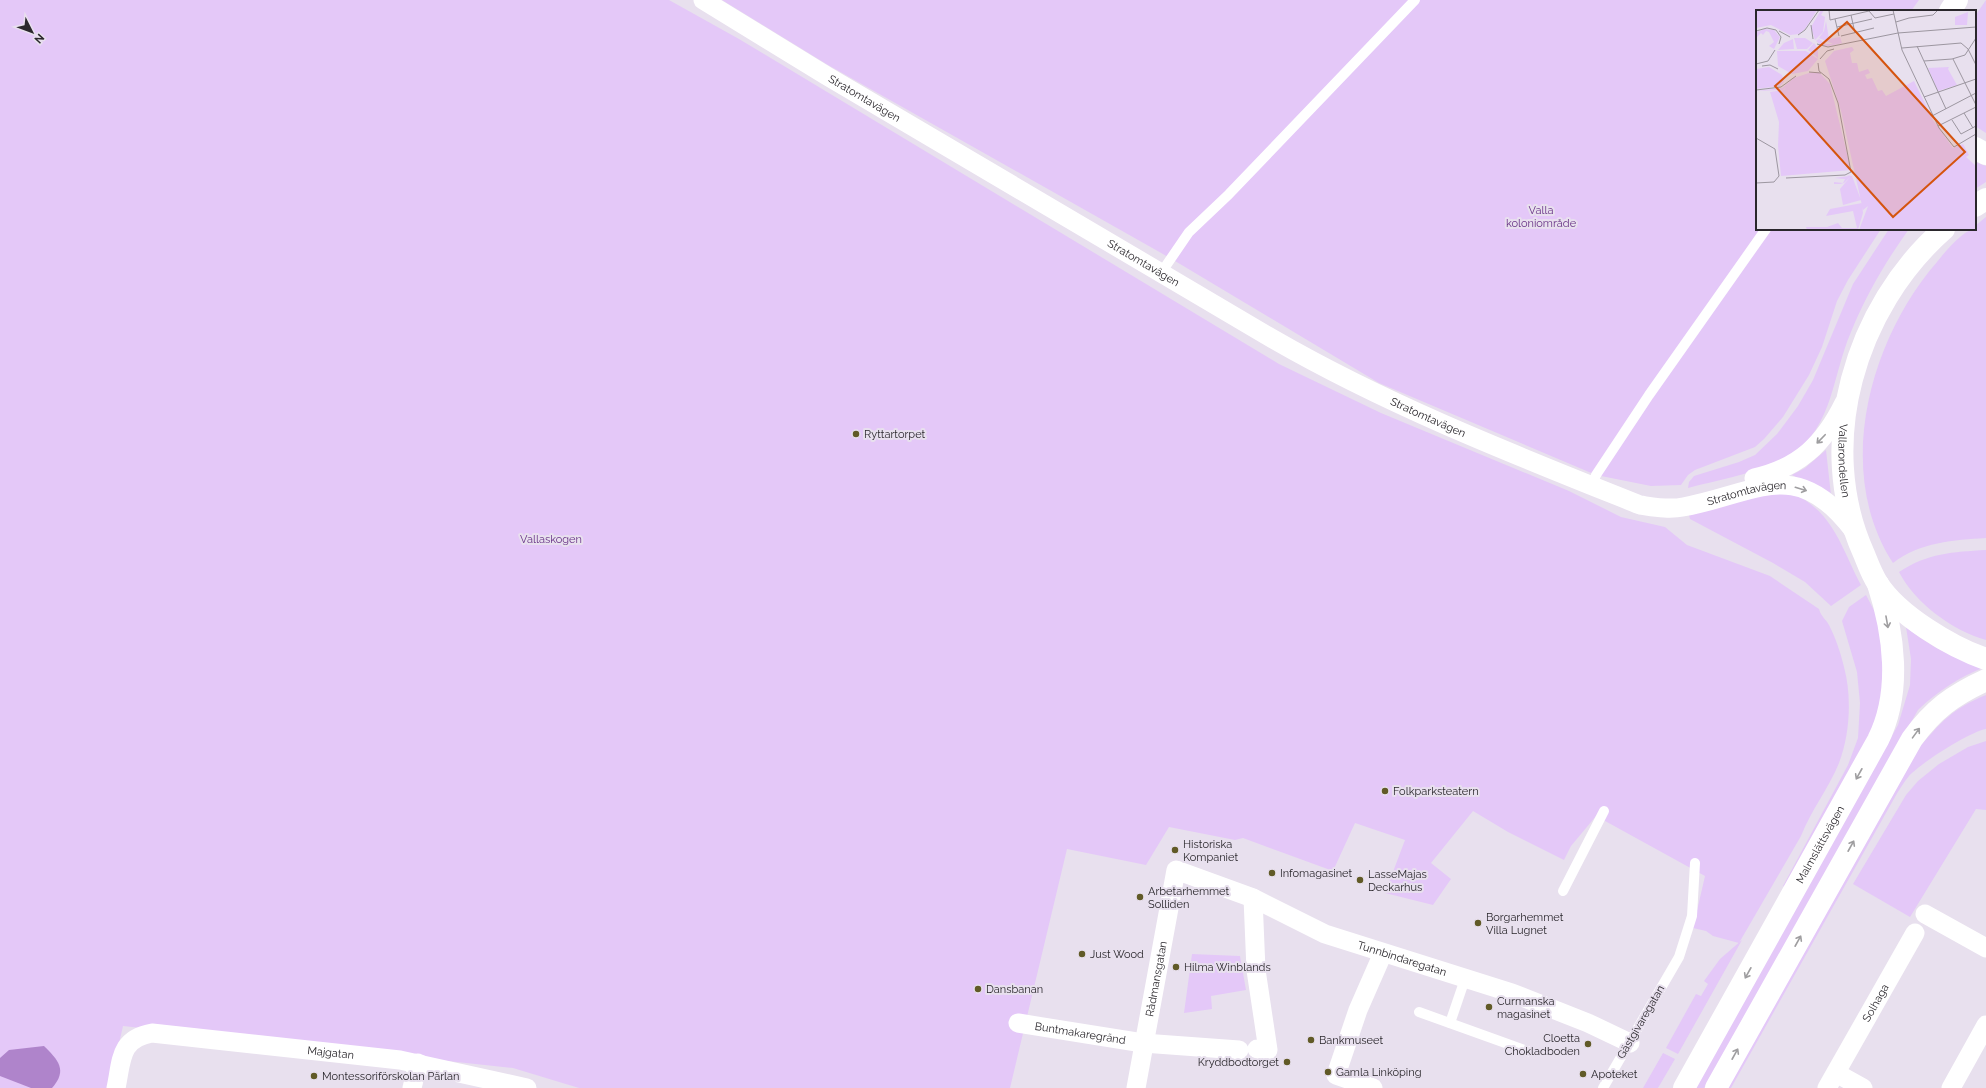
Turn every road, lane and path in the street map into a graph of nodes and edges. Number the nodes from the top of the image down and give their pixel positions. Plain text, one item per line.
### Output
1 (703, 0) edge
2 (1415, 0) edge
3 (1957, 0) edge
4 (1951, 10) edge
5 (1976, 149) edge
6 (1986, 154) edge
7 (1986, 199) edge
8 (1976, 205) edge
9 (1765, 230) edge
10 (1929, 230) edge
11 (1943, 230) edge
12 (1920, 253) junction
13 (1161, 273) junction
14 (1848, 394) junction
15 (1597, 488) junction
16 (1854, 531) junction
17 (1878, 584) junction
18 (1986, 659) edge
19 (1986, 680) edge
20 (1604, 811) dead end
21 (1695, 863) dead end
22 (1176, 870) joint
23 (1562, 891) dead end
24 (1253, 898) junction
25 (1925, 914) dead end
26 (1915, 932) dead end
27 (1986, 948) edge
28 (1383, 953) junction
29 (1465, 979) junction
30 (1419, 1012) dead end
31 (1018, 1023) dead end
32 (1450, 1023) junction
33 (1986, 1025) edge
34 (1143, 1043) junction
35 (1630, 1043) junction
36 (1530, 1052) dead end
37 (418, 1063) junction
38 (1831, 1080) edge
39 (116, 1088) edge
40 (412, 1088) edge
41 (527, 1088) edge
42 (1136, 1088) edge
43 (1373, 1088) edge
44 (1604, 1088) edge
45 (1684, 1088) edge
46 (1716, 1088) edge
47 (1863, 1088) edge
48 (1951, 1088) edge

1 - 13 street, Stratomtavägen
2 - 13 lane
3 - 4 main road
5 - 6 main road
7 - 8 main road
9 - 15 lane
10 - 12 main road
11 - 12 main road, Vallarondellen
12 - 14 main road, Vallarondellen
13 - 15 street, Stratomtavägen
14 -> 15 street, Stratomtavägen
14 - 16 main road, Vallarondellen
15 -> 16 street, Stratomtavägen
16 - 17 main road, Vallarondellen
17 - 18 main road, Vallarondellen
17 -> 45 main road, Malmslättsvägen
46 -> 19 main road
20 - 23 lane
21 - 35 lane, Gästgivaregatan
22 - 24 street, Tunnbindaregatan
22 - 34 street, Rådmansgatan
24 - 28 street, Tunnbindaregatan
24 - 34 street, Buntmakaregränd
25 - 27 street
26 - 38 street, Solhaga
28 - 29 street, Tunnbindaregatan
28 - 43 street
29 - 32 lane
29 - 35 street, Tunnbindaregatan
30 - 32 lane
31 - 34 street, Buntmakaregränd
32 - 36 lane
33 - 48 street
34 - 42 street, Rådmansgatan
35 - 44 lane, Gästgivaregatan
37 - 39 street, Majgatan
37 - 40 street
37 - 41 street, Majgatan
38 - 47 street, Solhaga

